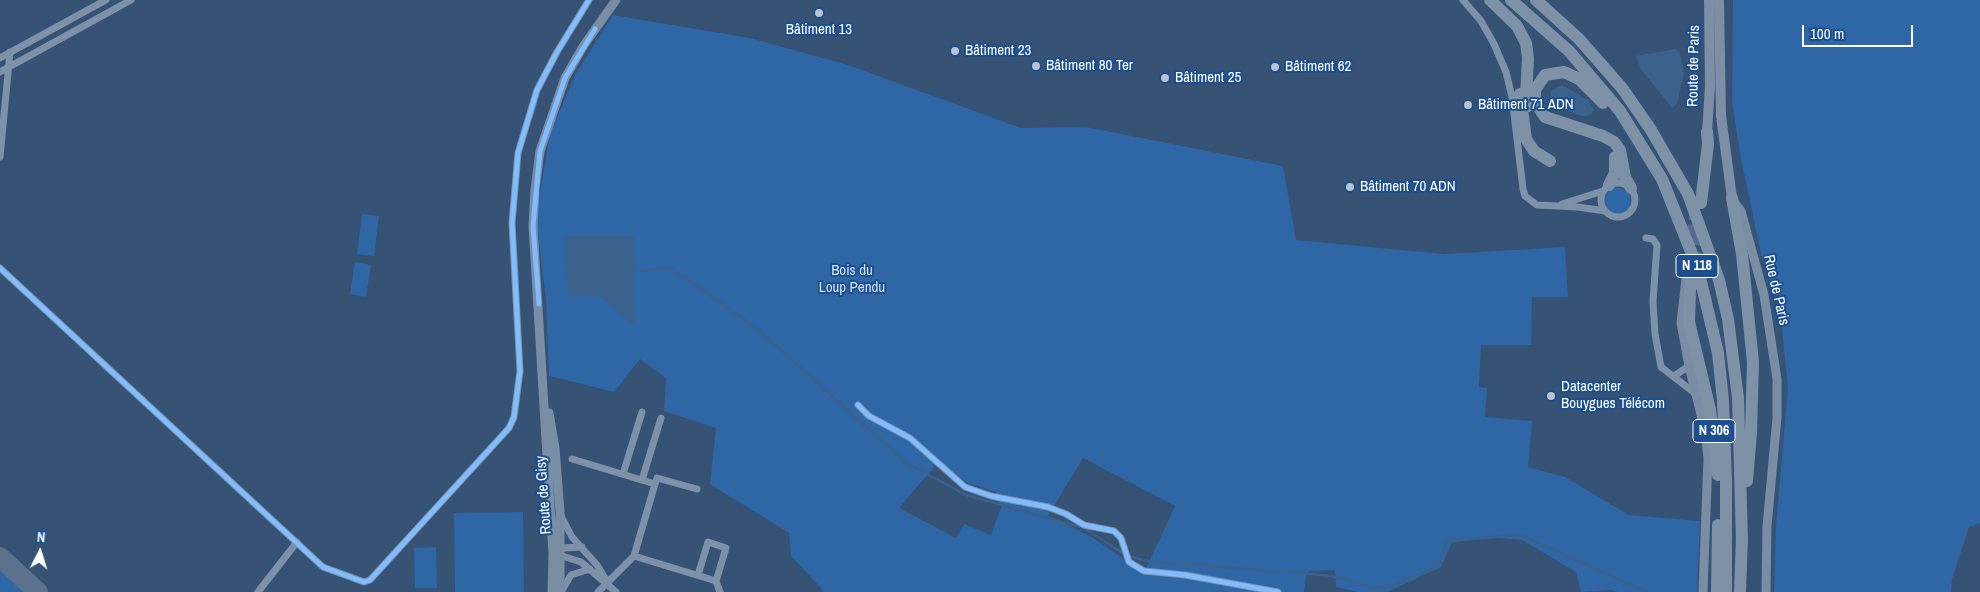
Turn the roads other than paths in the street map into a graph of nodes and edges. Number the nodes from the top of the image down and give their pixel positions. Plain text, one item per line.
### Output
1 (106, 0) edge
2 (132, 0) edge
3 (589, 0) edge
4 (616, 0) edge
5 (1463, 0) edge
6 (1490, 0) edge
7 (1511, 0) edge
8 (1536, 0) edge
9 (1709, 0) edge
10 (1719, 0) edge
11 (1504, 13) junction
12 (10, 52) junction
13 (0, 58) edge
14 (8, 68) junction
15 (0, 72) edge
16 (1707, 132) joint
17 (0, 157) edge
18 (1550, 161) dead end
19 (1662, 179) junction
20 (1606, 188) junction
21 (1630, 188) junction
22 (1732, 198) junction
23 (1699, 199) dead end
24 (1560, 205) junction
25 (1605, 211) junction
26 (1646, 238) dead end
27 (1688, 261) tunnel mouth
28 (0, 268) edge
29 (1693, 274) tunnel mouth
30 (1689, 366) junction
31 (1674, 376) junction
32 (1696, 394) junction
33 (545, 396) junction
34 (858, 405) dead end
35 (642, 412) dead end
36 (661, 418) dead end
37 (572, 459) dead end
38 (623, 474) junction
39 (642, 480) junction
40 (655, 484) junction
41 (697, 489) dead end
42 (560, 512) junction
43 (297, 542) junction
44 (1742, 543) junction
45 (582, 547) junction
46 (558, 553) junction
47 (634, 556) junction
48 (590, 569) junction
49 (698, 576) junction
50 (716, 581) junction
51 (608, 583) junction
52 (258, 592) edge
53 (552, 592) edge
54 (560, 592) edge
55 (598, 592) edge
56 (616, 592) edge
57 (720, 592) edge
58 (1278, 592) edge
59 (1703, 592) edge
60 (1717, 592) edge
61 (1726, 592) edge
62 (1740, 592) edge
63 (1766, 592) edge

1 - 12 street
2 - 14 street
3 - 43 street
4 - 33 street, Route de Gisy
5 - 24 street
6 - 11 highway
7 - 19 highway, N 118
8 - 44 highway, N 118
9 - 16 main road, Route de Paris
10 - 22 main road, Rue de Paris / N 306
11 - 18 highway
11 - 20 highway
12 - 13 street
12 - 14 street
14 - 15 street
14 - 17 street
16 - 23 highway
19 - 21 highway
19 - 61 highway, N 118
20 - 21 street
20 - 24 street
20 - 25 street
21 - 25 street
22 - 44 highway, N 306
22 - 63 street, Rue de Paris
24 - 25 street
26 - 31 street
27 - 30 street
28 - 43 street
29 - 60 highway, N 306
30 - 31 street
30 - 32 street
31 - 32 street
32 - 59 street
33 - 42 street, Route de Gisy
33 - 46 street, Route de Gisy
34 - 58 street
35 - 38 street
36 - 39 street
37 - 38 street
38 - 39 street
39 - 40 street
40 - 41 street
40 - 47 street
42 - 45 street
42 - 46 street, Route de Gisy
43 - 52 street
44 - 62 highway, N 118
45 - 46 street
45 - 51 street
46 - 48 street
46 - 53 street, Route de Gisy
46 - 54 street, Route de Gisy
47 - 49 street
47 - 51 street
48 - 51 street
48 - 54 street
49 - 50 street
49 - 50 street
50 - 57 street
51 - 55 street
51 - 56 street

